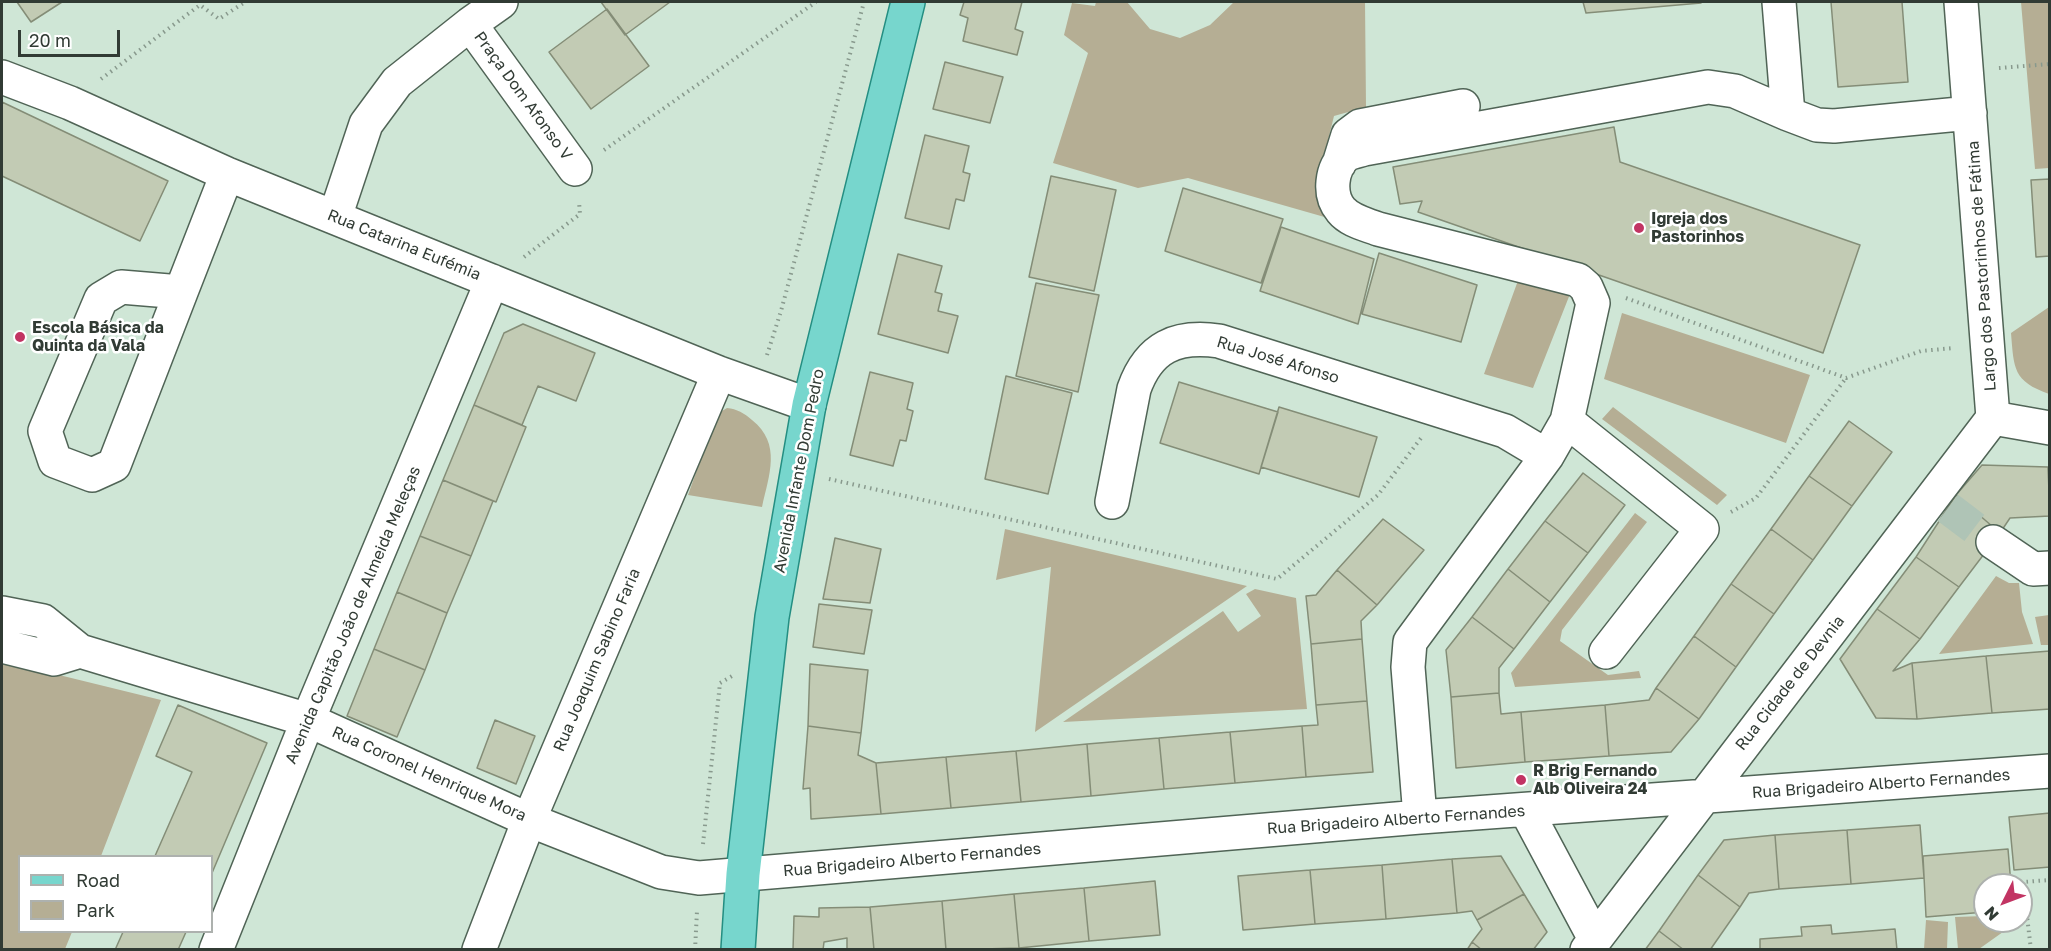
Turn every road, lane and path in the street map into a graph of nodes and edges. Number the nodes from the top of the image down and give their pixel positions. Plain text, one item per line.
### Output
1 (244, 2) edge
2 (501, 2) edge
3 (816, 2) edge
4 (908, 2) edge
5 (1779, 2) edge
6 (1961, 2) edge
7 (470, 24) junction
8 (2049, 64) edge
9 (1967, 70) junction
10 (2, 77) edge
11 (70, 103) junction
12 (1463, 106) dead end
13 (1971, 113) junction
14 (1788, 114) junction
15 (1339, 164) junction
16 (575, 169) junction
17 (227, 174) junction
18 (335, 217) junction
19 (492, 281) junction
20 (181, 292) junction
21 (1593, 303) junction
22 (1988, 345) junction
23 (719, 373) junction
24 (1846, 378) junction
25 (809, 405) junction
26 (1994, 418) junction
27 (1567, 421) junction
28 (2049, 428) edge
29 (1547, 456) junction
30 (1112, 502) dead end
31 (1702, 529) junction
32 (1993, 542) tunnel mouth
33 (2049, 568) edge
34 (2, 613) edge
35 (2, 646) edge
36 (80, 651) junction
37 (1606, 652) dead end
38 (308, 720) junction
39 (2049, 771) edge
40 (1703, 797) junction
41 (1526, 810) junction
42 (1420, 817) junction
43 (529, 820) junction
44 (743, 874) junction
45 (2049, 880) edge
46 (1591, 944) edge
47 (216, 950) edge
48 (479, 950) edge
49 (738, 950) edge
50 (2031, 950) edge

1 - 11 path
2 - 7 street
3 - 16 path
4 - 25 main road, Avenida Infante Dom Pedro
5 - 14 street
6 - 9 street, Largo dos Pastorinhos de Fátima
7 - 16 street, Praça Dom Afonso V
7 - 18 street
8 - 9 path
9 - 13 street, Largo dos Pastorinhos de Fátima
10 - 11 street, Rua Catarina Eufémia
11 - 17 street, Rua Catarina Eufémia
12 - 15 street
13 - 14 street
13 - 22 street, Largo dos Pastorinhos de Fátima
14 - 15 street
15 - 21 street
16 - 19 path
17 - 18 street, Rua Catarina Eufémia
17 - 20 street
18 - 19 street, Rua Catarina Eufémia
19 - 23 street, Rua Catarina Eufémia
19 - 38 street, Avenida Capitão João de Almeida Meleças
20 - 20 street
21 - 24 path
21 - 27 street
22 - 24 path
22 - 26 street, Largo dos Pastorinhos de Fátima
23 - 25 street, Rua Catarina Eufémia
23 - 43 street, Rua Joaquim Sabino Faria
24 - 31 path
25 - 44 main road, Avenida Infante Dom Pedro
26 - 28 street
26 - 40 street, Rua Cidade de Devnia
27 - 29 street
27 - 31 street
29 - 30 street, Rua José Afonso
29 - 42 street
31 - 37 street
32 - 33 street
34 - 36 street, Rua Coronel Henrique Mora
35 - 36 street
36 - 38 street, Rua Coronel Henrique Mora
38 - 43 street, Rua Coronel Henrique Mora
38 - 47 street, Avenida Capitão João de Almeida Meleças
39 - 40 street, Rua Brigadeiro Alberto Fernandes
40 - 41 street, Rua Brigadeiro Alberto Fernandes
40 - 46 street, Rua Cidade de Devnia
41 - 42 street, Rua Brigadeiro Alberto Fernandes
41 - 46 street
42 - 44 street, Rua Brigadeiro Alberto Fernandes
43 - 44 street, Rua Coronel Henrique Mora
43 - 48 street, Rua Joaquim Sabino Faria
44 - 49 main road, Avenida Infante Dom Pedro
45 - 50 path

